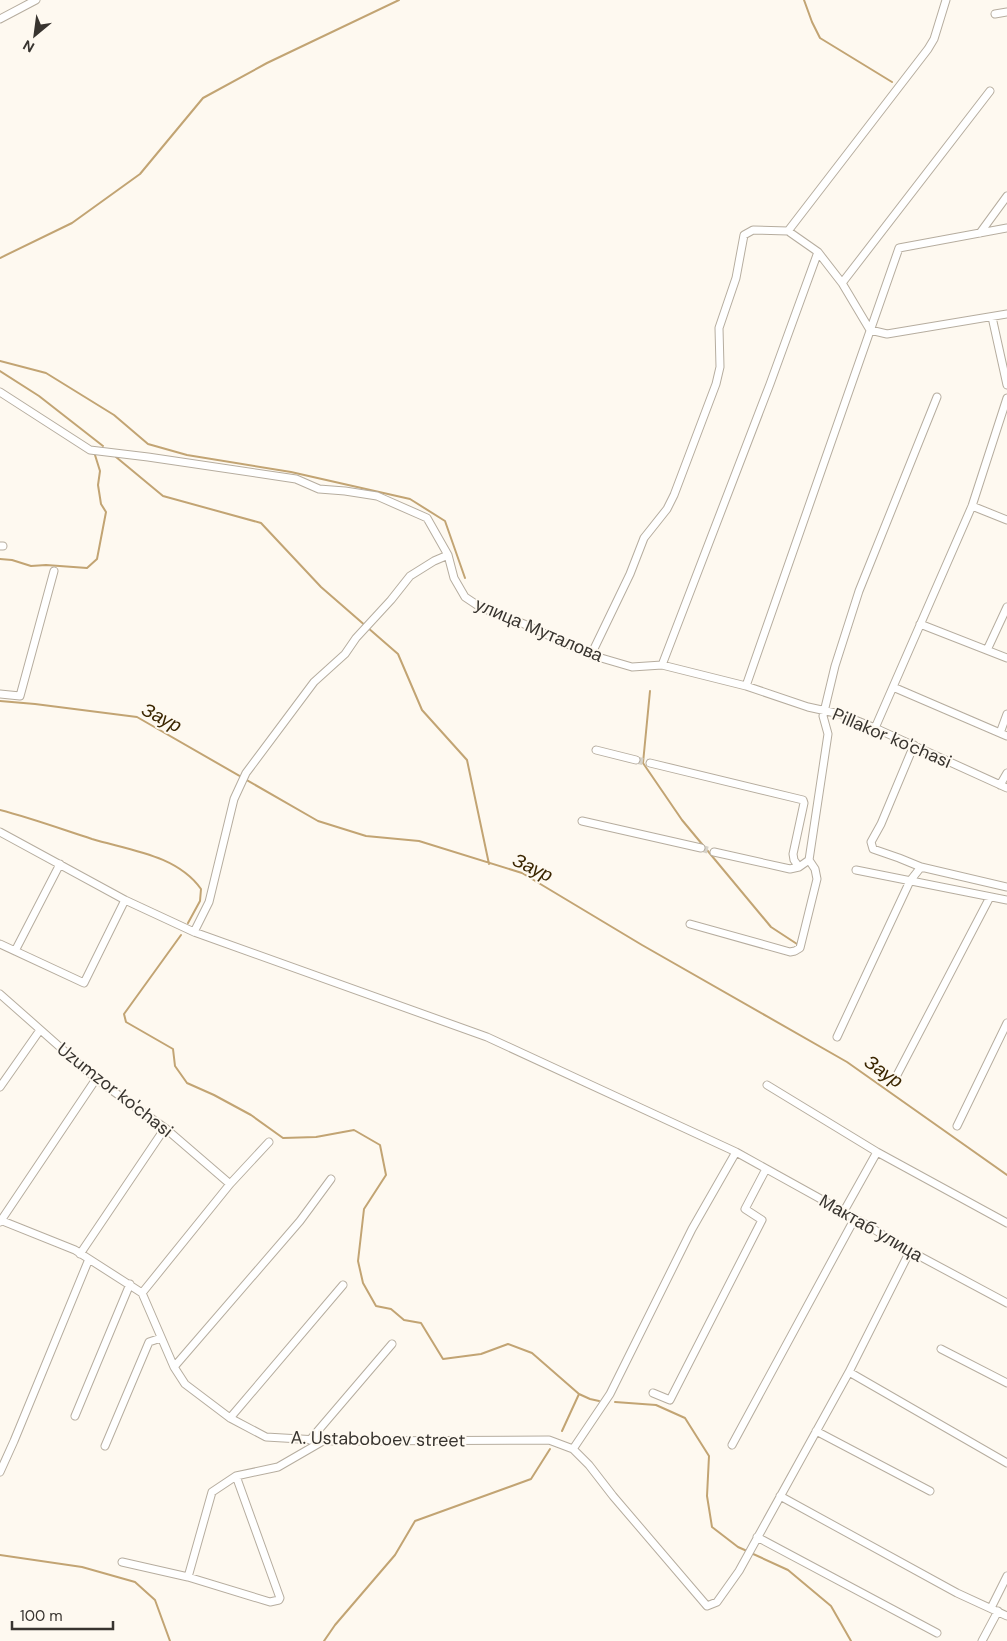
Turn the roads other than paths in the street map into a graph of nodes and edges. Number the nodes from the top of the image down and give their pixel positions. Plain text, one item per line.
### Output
1 (36, 0) edge
2 (946, 0) edge
3 (1007, 12) edge
4 (995, 14) dead end
5 (0, 19) edge
6 (990, 91) dead end
7 (1007, 196) edge
8 (1007, 228) edge
9 (788, 231) junction
10 (980, 233) junction
11 (818, 252) junction
12 (842, 283) junction
13 (1007, 314) edge
14 (992, 317) junction
15 (870, 330) junction
16 (1007, 386) edge
17 (0, 392) edge
18 (937, 397) dead end
19 (1007, 398) edge
20 (972, 506) junction
21 (1007, 520) edge
22 (448, 555) junction
23 (54, 571) dead end
24 (1007, 607) edge
25 (920, 624) junction
26 (987, 650) junction
27 (591, 655) junction
28 (1007, 658) edge
29 (662, 664) junction
30 (746, 686) junction
31 (893, 687) junction
32 (0, 694) edge
33 (824, 710) junction
34 (1007, 714) edge
35 (875, 728) junction
36 (1004, 735) edge
37 (914, 745) junction
38 (596, 750) dead end
39 (636, 760) tunnel mouth
40 (650, 763) tunnel mouth
41 (1007, 772) edge
42 (1004, 786) edge
43 (582, 821) dead end
44 (0, 832) edge
45 (701, 848) tunnel mouth
46 (714, 852) tunnel mouth
47 (809, 860) junction
48 (60, 864) junction
49 (799, 867) junction
50 (920, 867) junction
51 (856, 870) dead end
52 (910, 881) junction
53 (1007, 887) edge
54 (990, 897) junction
55 (125, 900) junction
56 (1007, 900) edge
57 (690, 924) dead end
58 (194, 932) junction
59 (0, 944) edge
60 (15, 951) junction
61 (0, 994) edge
62 (1007, 1023) edge
63 (40, 1030) junction
64 (837, 1037) dead end
65 (896, 1077) dead end
66 (96, 1079) junction
67 (767, 1085) dead end
68 (0, 1087) edge
69 (957, 1126) dead end
70 (165, 1128) junction
71 (269, 1142) dead end
72 (736, 1152) junction
73 (877, 1152) junction
74 (766, 1169) junction
75 (331, 1179) dead end
76 (230, 1184) junction
77 (844, 1212) junction
78 (855, 1218) junction
79 (0, 1221) edge
80 (1007, 1224) edge
81 (910, 1251) junction
82 (80, 1254) junction
83 (89, 1259) junction
84 (130, 1284) junction
85 (343, 1285) dead end
86 (142, 1293) junction
87 (1007, 1303) edge
88 (161, 1338) junction
89 (392, 1344) dead end
90 (941, 1349) dead end
91 (174, 1367) junction
92 (848, 1372) junction
93 (1007, 1383) edge
94 (653, 1393) dead end
95 (75, 1416) dead end
96 (230, 1418) junction
97 (816, 1431) junction
98 (310, 1440) junction
99 (323, 1441) junction
100 (732, 1445) dead end
101 (105, 1446) dead end
102 (573, 1450) junction
103 (1007, 1462) edge
104 (0, 1472) edge
105 (236, 1476) junction
106 (930, 1490) dead end
107 (780, 1496) junction
108 (756, 1538) junction
109 (122, 1562) dead end
110 (1007, 1576) edge
111 (188, 1577) junction
112 (995, 1609) junction
113 (1007, 1616) edge
114 (937, 1634) dead end
115 (982, 1641) edge

1 - 5 street
2 - 9 street
3 - 4 street
6 - 12 street
7 - 10 street
8 - 10 street
9 - 11 street
9 - 27 street
10 - 15 street
11 - 12 street
11 - 29 street
12 - 15 street
13 - 14 street
14 - 15 street
14 - 16 street
15 - 30 street
17 - 22 street, улица Муталова
18 - 33 street
19 - 20 street
20 - 21 street
20 - 25 street
22 - 27 street, улица Муталова
22 - 58 street
23 - 32 street
24 - 26 street
25 - 26 street
25 - 31 street
26 - 28 street
27 - 29 street, улица Муталова
29 - 30 street, улица Муталова
30 - 33 street, Pillakor ko'chasi
31 - 35 street
31 - 36 street
33 - 35 street, Pillakor ko'chasi
33 - 47 street
34 - 36 street
35 - 37 street, Pillakor ko'chasi
37 - 42 street, Pillakor ko'chasi
37 - 50 street
38 - 39 street
40 - 49 street
41 - 42 street
43 - 45 street
44 - 48 street, Мактаб улица
46 - 49 street
47 - 49 street
47 - 57 street
48 - 55 street, Мактаб улица
48 - 60 street
50 - 52 street
50 - 53 street
51 - 52 street
52 - 54 street
52 - 64 street
54 - 56 street
54 - 65 street
55 - 58 street, Мактаб улица
55 - 60 street
58 - 72 street, Мактаб улица
59 - 60 street
61 - 63 street, Uzumzor ko'chasi
62 - 69 street
63 - 66 street, Uzumzor ko'chasi
63 - 68 street
66 - 70 street, Uzumzor ko'chasi
66 - 79 street
67 - 73 street
70 - 76 street, Uzumzor ko'chasi
70 - 82 street
71 - 76 street
72 - 74 street, Мактаб улица
72 - 102 street
73 - 77 street
73 - 80 street
74 - 77 street, Мактаб улица
74 - 94 street
75 - 91 street
76 - 86 street
77 - 78 street, Мактаб улица
78 - 81 street, Мактаб улица
78 - 100 street
79 - 82 street
81 - 87 street, Мактаб улица
81 - 92 street
82 - 83 street
83 - 84 street
83 - 104 street
84 - 86 street
84 - 95 street
85 - 96 street
86 - 88 street, A. Ustaboboev street
88 - 91 street, A. Ustaboboev street
88 - 101 street
89 - 98 street
90 - 93 street
91 - 96 street, A. Ustaboboev street
92 - 97 street
92 - 103 street
96 - 98 street, A. Ustaboboev street
97 - 106 street
97 - 107 street
98 - 99 street, A. Ustaboboev street
99 - 102 street, A. Ustaboboev street
99 - 105 street
102 - 108 street, A. Ustaboboev street
105 - 111 street
105 - 111 street
107 - 108 street
107 - 112 street
108 - 114 street
109 - 111 street
110 - 112 street
112 - 113 street
112 - 115 street

